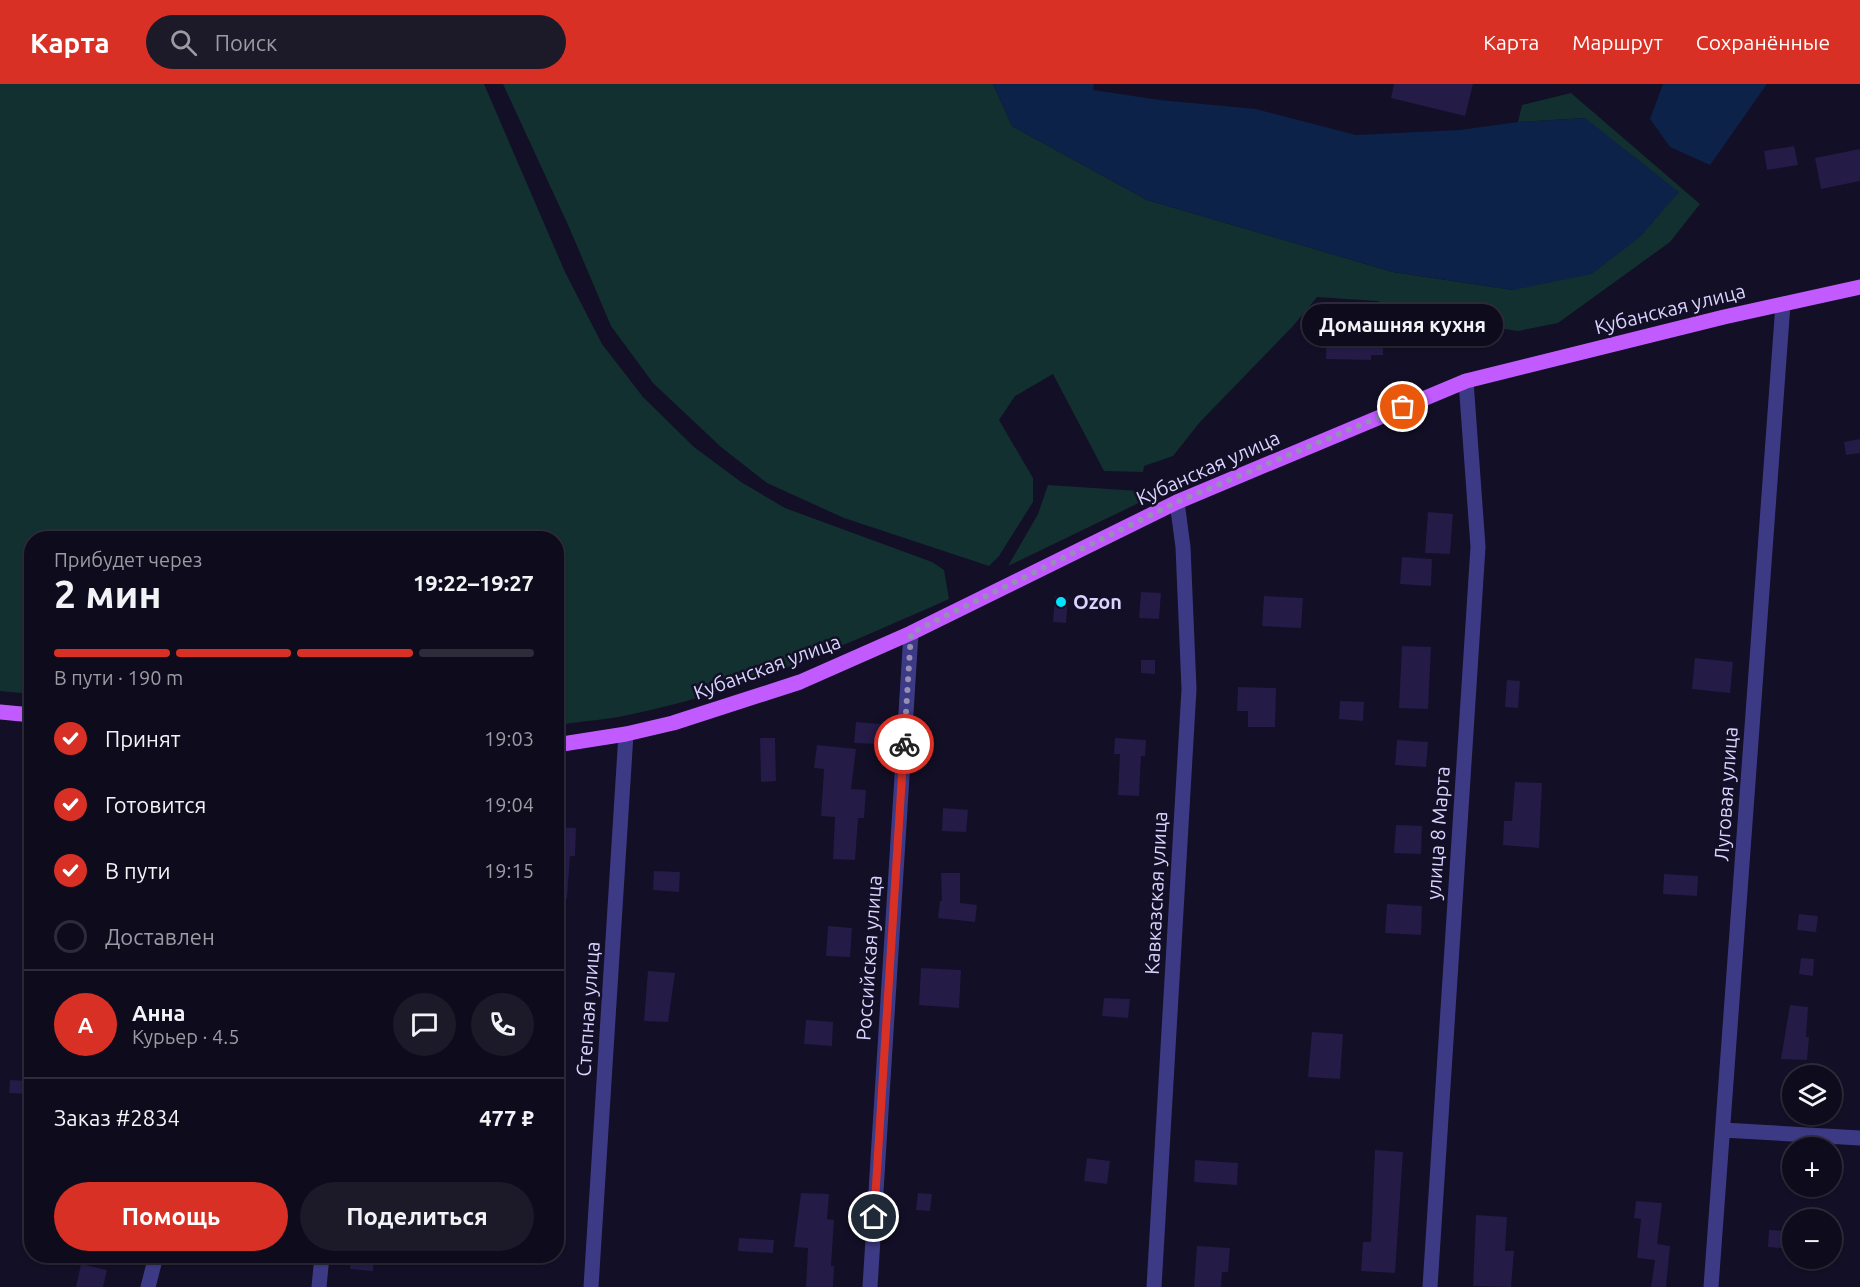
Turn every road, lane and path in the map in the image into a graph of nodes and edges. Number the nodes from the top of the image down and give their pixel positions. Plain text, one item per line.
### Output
1 (1860, 287) edge
2 (1783, 304) junction
3 (1466, 381) junction
4 (1177, 502) junction
5 (911, 633) junction
6 (0, 712) edge
7 (24, 714) edge
8 (626, 735) junction
9 (564, 744) edge
10 (1723, 1131) junction
11 (1860, 1138) edge
12 (154, 1263) edge
13 (321, 1263) edge
14 (148, 1287) edge
15 (319, 1287) edge
16 (591, 1287) edge
17 (870, 1287) edge
18 (1154, 1287) edge
19 (1430, 1287) edge
20 (1711, 1287) edge

1 - 2 main road, Кубанская улица
2 - 3 main road, Кубанская улица
2 - 10 street, Луговая улица
3 - 4 main road, Кубанская улица
3 - 19 street, улица 8 Марта
4 - 5 main road, Кубанская улица
4 - 18 street, Кавказская улица
5 - 8 main road, Кубанская улица
5 - 17 street, Российская улица
6 - 7 main road
8 - 9 main road, Кубанская улица
8 - 16 street, Степная улица
10 - 11 street
10 - 20 street, Луговая улица
12 - 14 street
13 - 15 street

